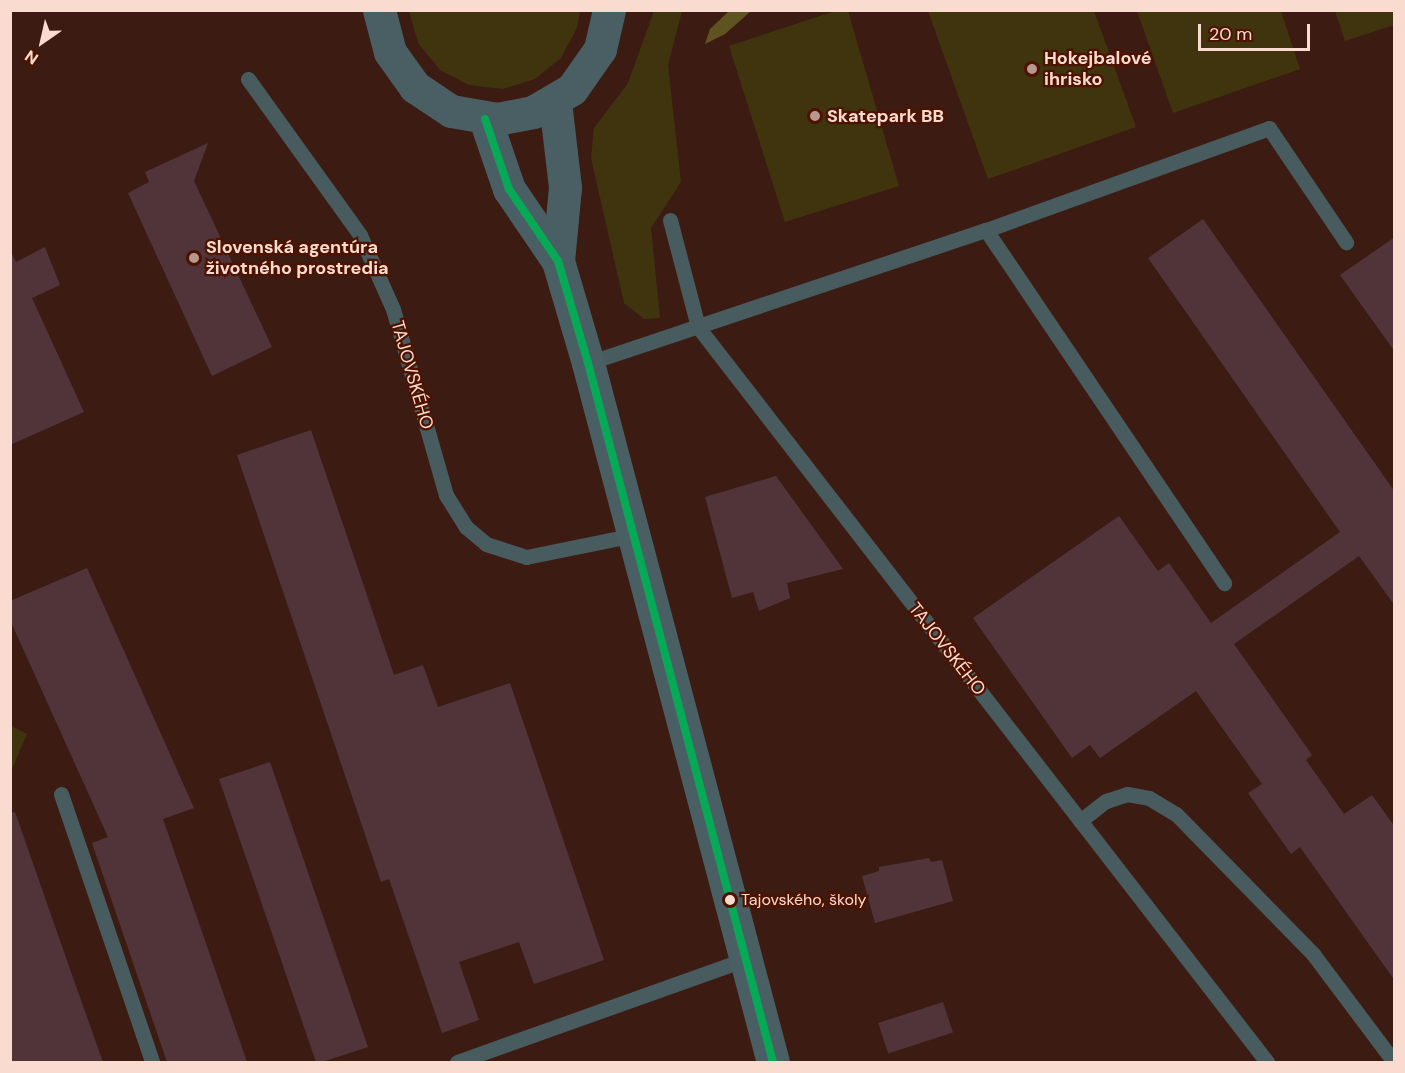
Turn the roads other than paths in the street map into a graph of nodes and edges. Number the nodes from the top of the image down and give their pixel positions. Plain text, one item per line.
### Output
1 (379, 10) edge
2 (609, 10) edge
3 (248, 79) dead end
4 (555, 102) junction
5 (485, 119) junction
6 (670, 220) dead end
7 (986, 230) junction
8 (1346, 242) dead end
9 (558, 261) junction
10 (698, 327) junction
11 (588, 363) junction
12 (634, 535) junction
13 (1224, 583) dead end
14 (61, 794) dead end
15 (1080, 821) junction
16 (744, 960) junction
17 (152, 1062) edge
18 (457, 1062) edge
19 (773, 1062) edge
20 (1267, 1062) edge
21 (1394, 1062) edge

1 - 5 main road
2 - 4 main road
3 - 12 lane, TAJOVSKÉHO
4 - 5 main road
4 - 9 main road
5 - 9 main road
6 - 10 lane
7 - 8 lane
7 - 10 lane
7 - 13 lane
9 - 11 main road
10 - 11 lane
10 - 15 lane, TAJOVSKÉHO
11 - 12 main road
12 - 16 main road
14 - 17 lane
15 - 20 lane, TAJOVSKÉHO
15 - 21 lane
16 - 18 lane
16 - 19 main road

